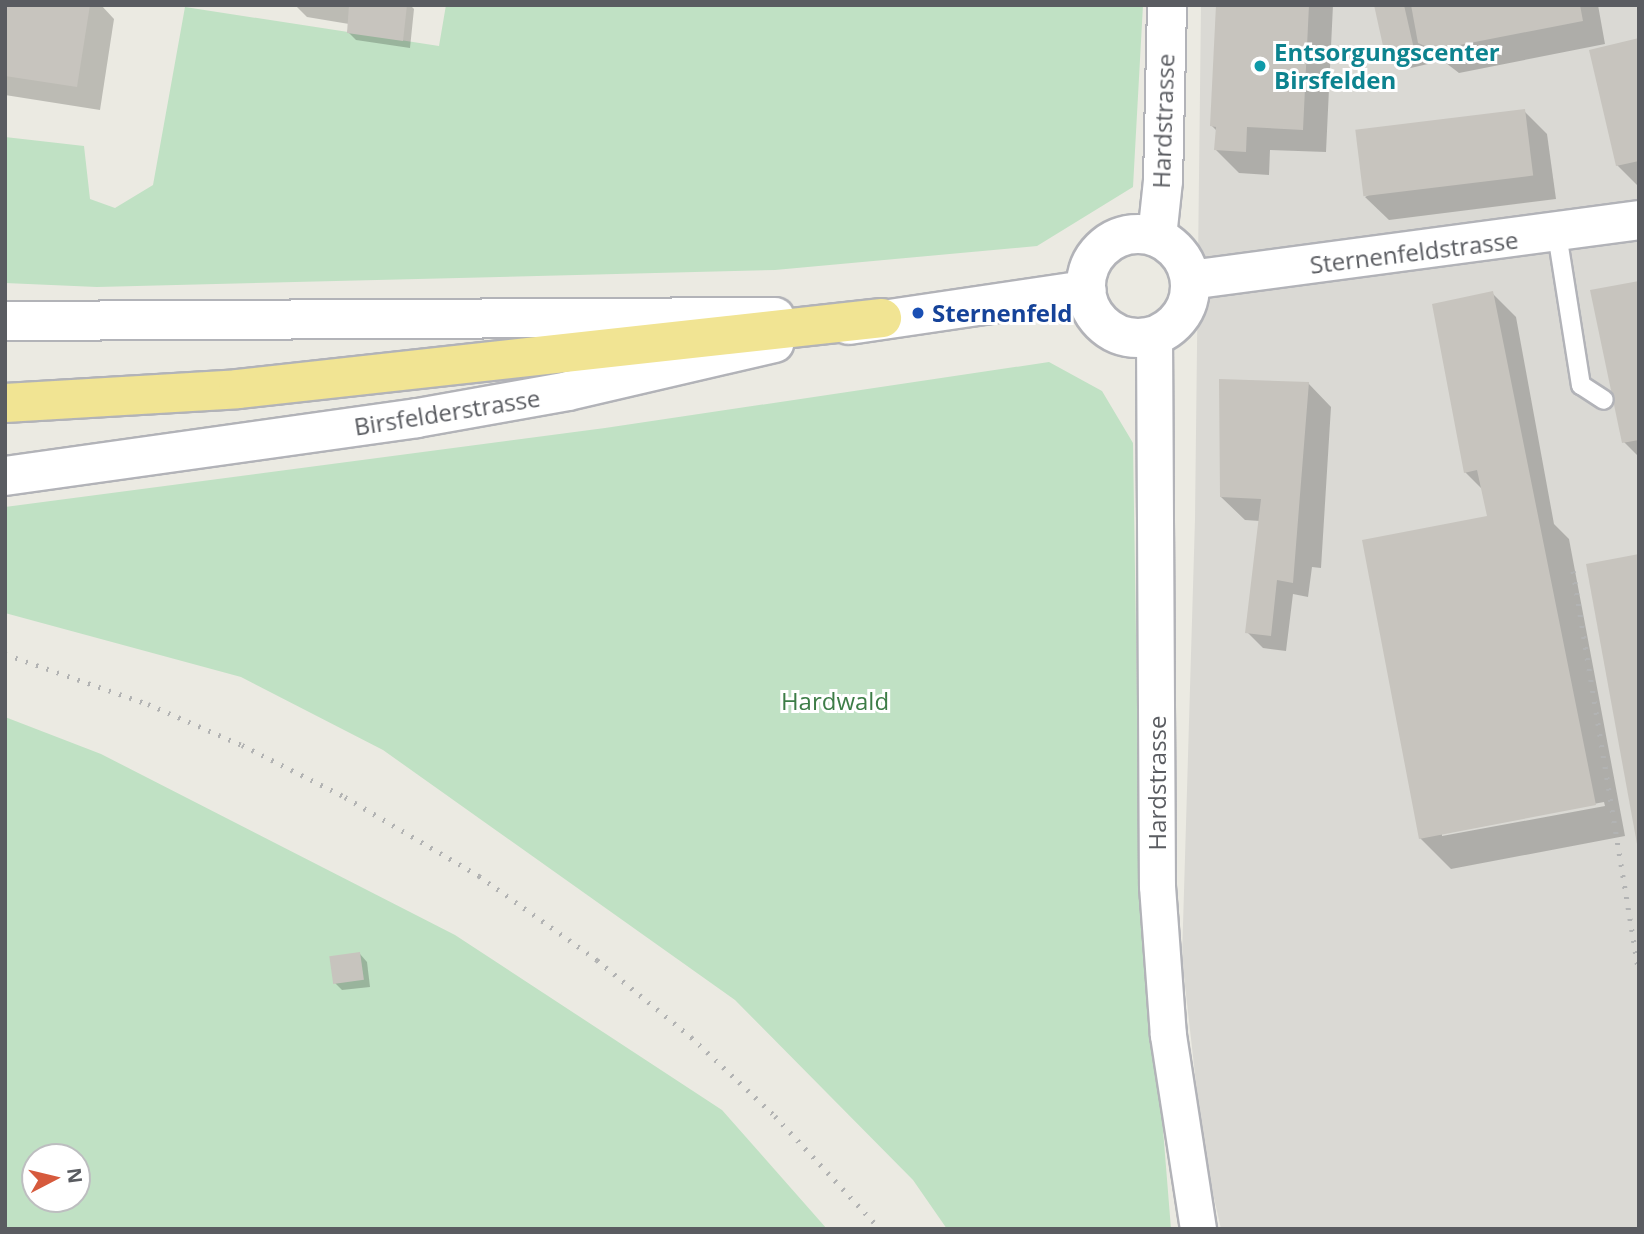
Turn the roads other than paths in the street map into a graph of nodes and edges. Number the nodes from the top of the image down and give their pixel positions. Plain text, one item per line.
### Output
1 (1167, 5) edge
2 (1639, 220) edge
3 (1556, 234) junction
4 (1157, 236) junction
5 (1190, 280) junction
6 (1086, 290) junction
7 (882, 318) junction
8 (5, 321) edge
9 (1154, 335) junction
10 (1604, 400) dead end
11 (5, 403) edge
12 (5, 476) edge
13 (1198, 1229) edge

1 - 4 street, Hardstrasse
2 - 3 street, Sternenfeldstrasse
3 - 5 street, Sternenfeldstrasse
3 - 10 lane
4 - 5 street
4 - 6 street
5 - 9 street
6 - 7 street, Birsfelderstrasse
6 - 9 street
7 - 8 street, Birsfelderstrasse
7 - 11 highway
7 - 12 street, Birsfelderstrasse
9 - 13 street, Hardstrasse

